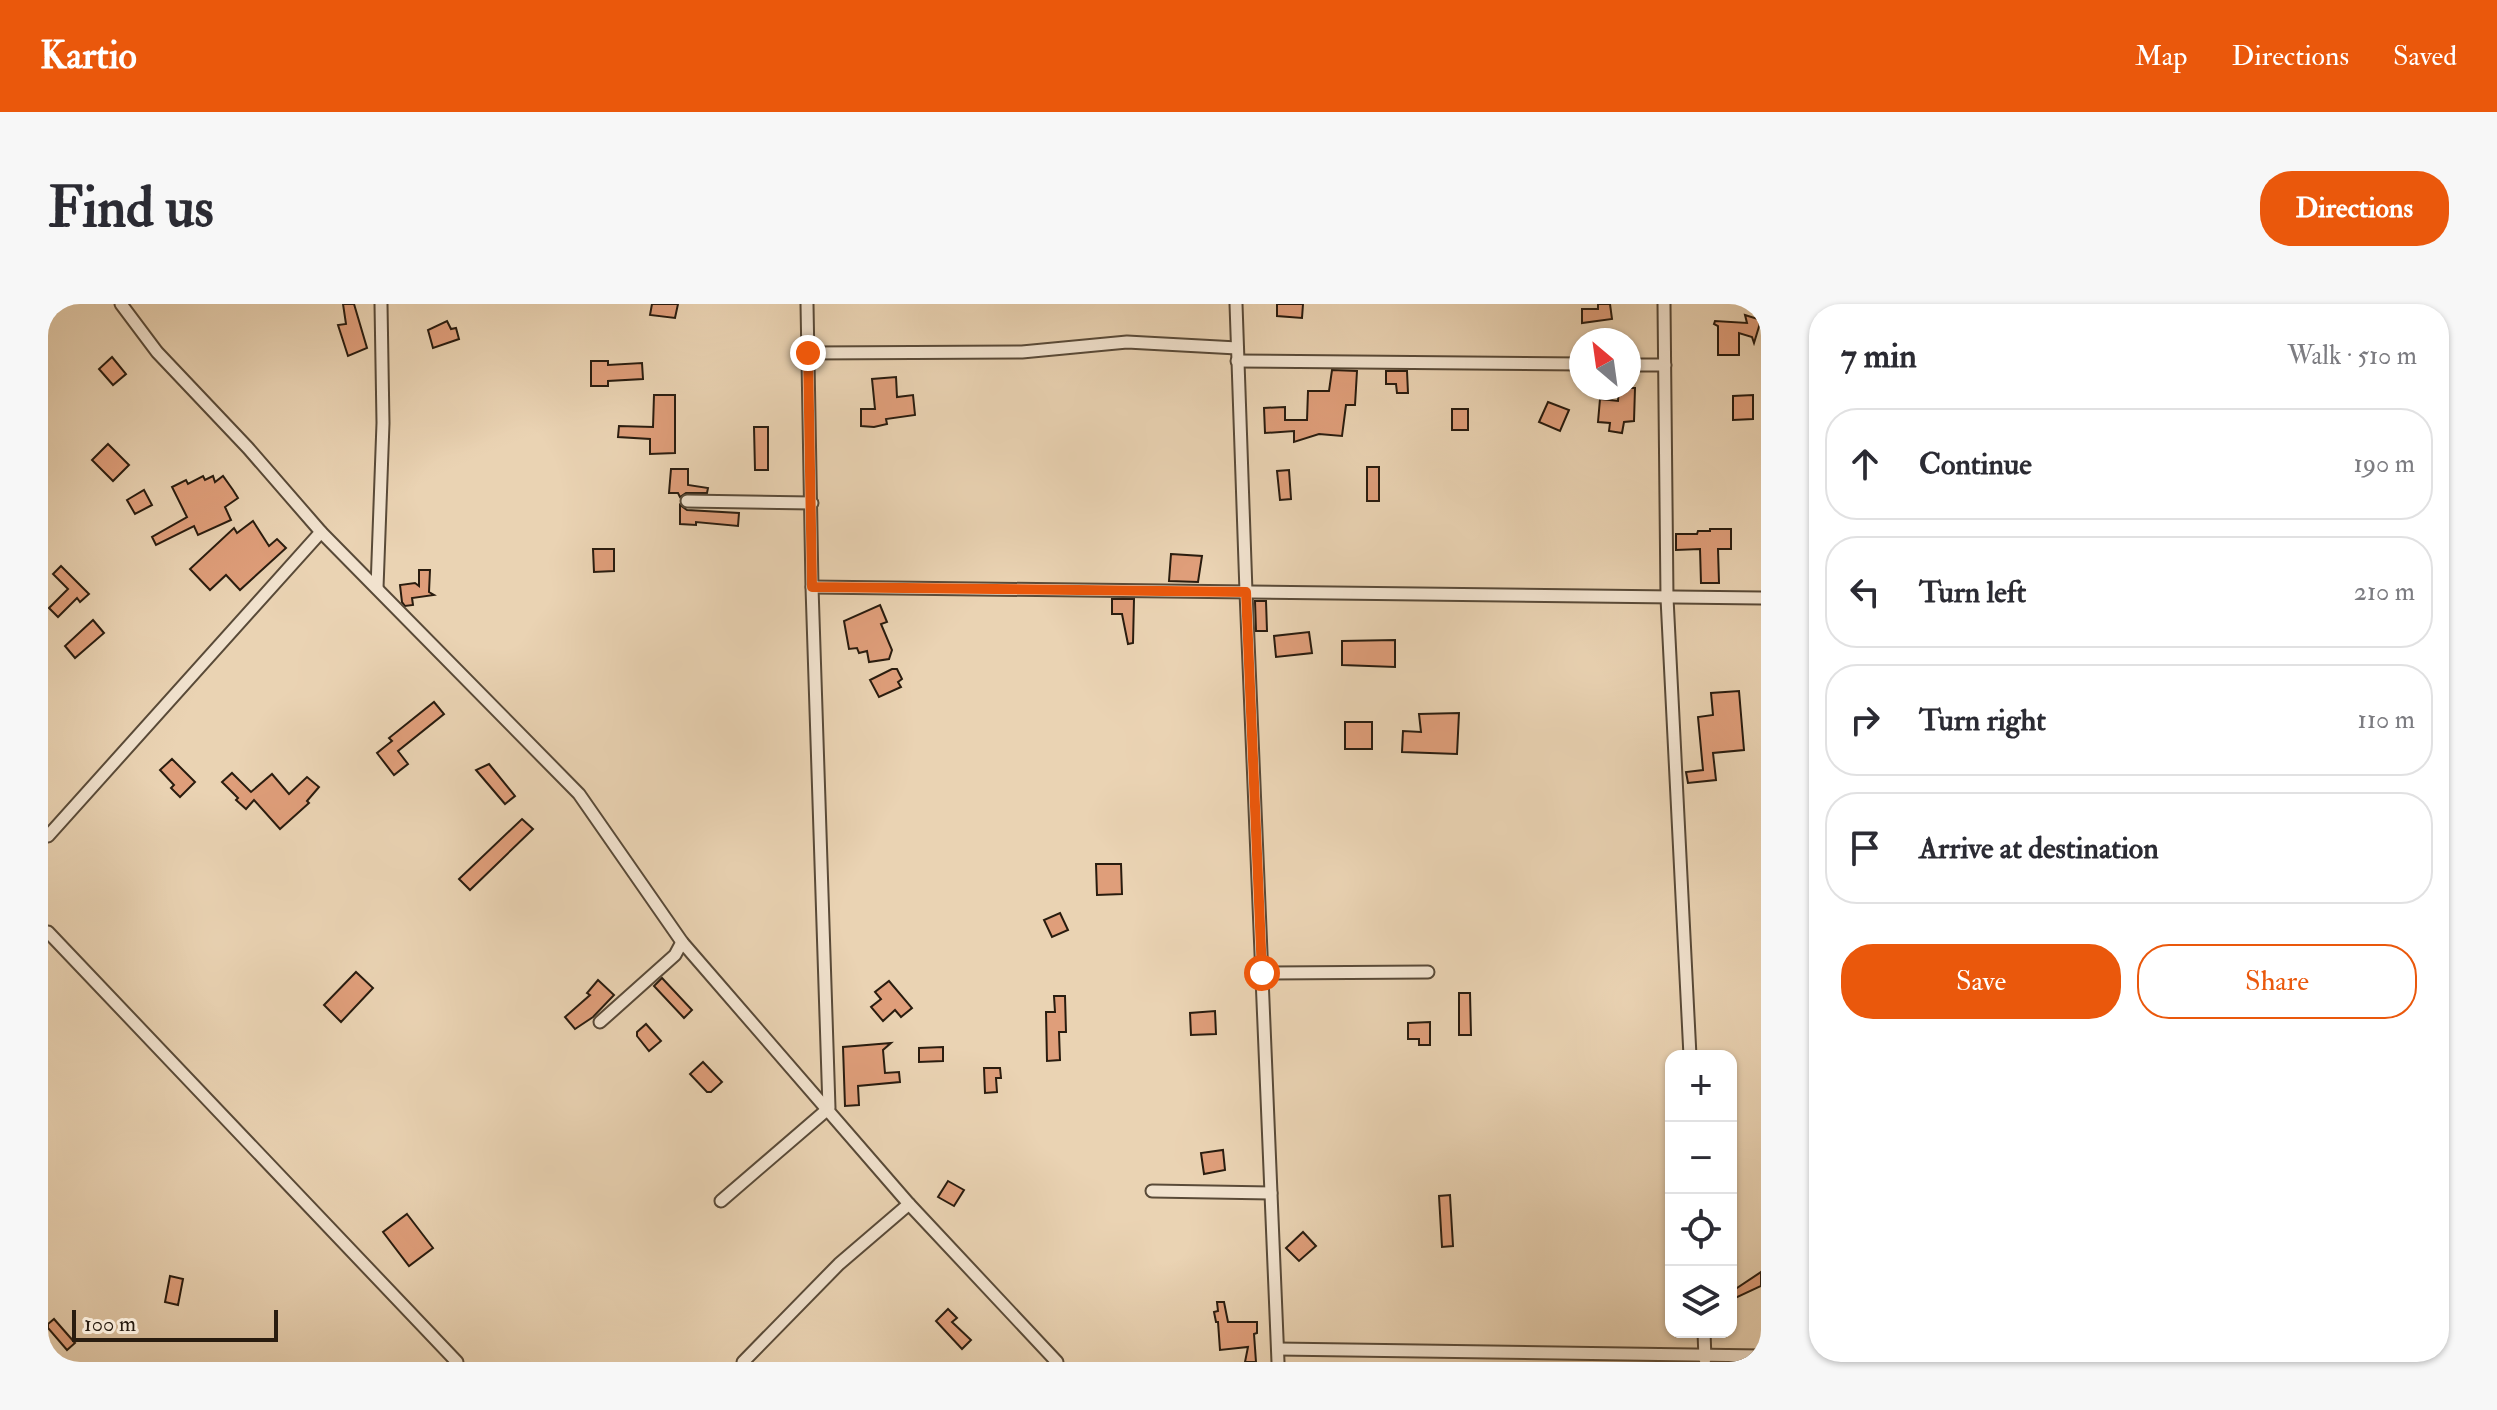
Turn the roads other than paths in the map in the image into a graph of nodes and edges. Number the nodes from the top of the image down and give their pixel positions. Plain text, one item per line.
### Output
1 (121, 304) edge
2 (381, 304) edge
3 (807, 304) edge
4 (1236, 304) edge
5 (1664, 304) edge
6 (1237, 348) junction
7 (808, 353) junction
8 (1237, 361) junction
9 (1569, 364) edge
10 (1641, 365) edge
11 (1665, 365) junction
12 (687, 501) dead end
13 (812, 503) junction
14 (321, 532) junction
15 (812, 587) junction
16 (377, 588) junction
17 (1246, 592) junction
18 (1667, 598) junction
19 (1761, 598) edge
20 (48, 836) edge
21 (48, 932) edge
22 (682, 942) junction
23 (1428, 972) dead end
24 (1262, 973) junction
25 (600, 1022) dead end
26 (1690, 1050) edge
27 (829, 1108) junction
28 (1152, 1191) dead end
29 (1271, 1193) junction
30 (721, 1201) dead end
31 (909, 1204) junction
32 (1704, 1338) edge
33 (1278, 1349) junction
34 (1761, 1356) edge
35 (1705, 1359) edge
36 (457, 1362) edge
37 (743, 1362) edge
38 (1057, 1362) edge
39 (1278, 1362) edge

1 - 14 street
2 - 16 street
3 - 7 street
4 - 6 street
5 - 11 street
6 - 7 street
6 - 8 street
7 - 13 street
8 - 9 street
8 - 17 street
10 - 11 street
11 - 18 street
12 - 13 street
13 - 15 street
14 - 16 street
14 - 20 street
15 - 17 street
15 - 27 street
16 - 22 street
17 - 18 street
17 - 24 street
18 - 19 street
18 - 26 street
21 - 36 street
22 - 25 street
22 - 27 street
23 - 24 street
24 - 29 street
27 - 30 street
27 - 31 street
28 - 29 street
29 - 33 street
31 - 37 street
31 - 38 street
32 - 35 street
33 - 35 street
33 - 39 street
34 - 35 street

